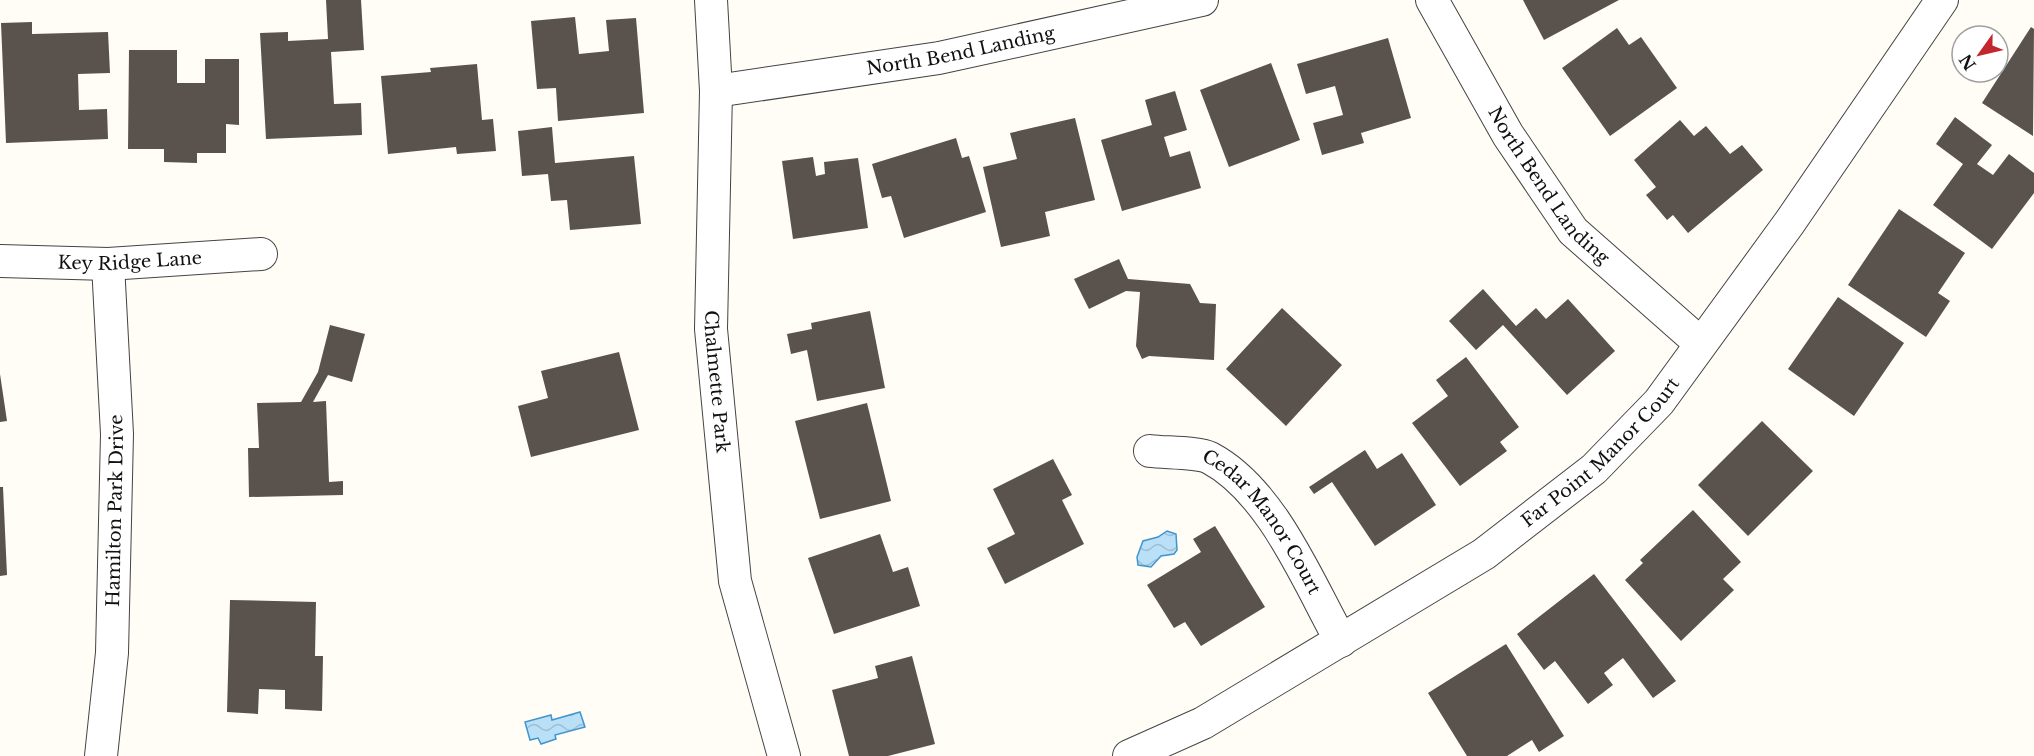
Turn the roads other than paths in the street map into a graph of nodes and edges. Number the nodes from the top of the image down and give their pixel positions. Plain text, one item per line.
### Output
1 (711, 0) edge
2 (1202, 0) edge
3 (1432, 0) edge
4 (1940, 1) edge
5 (716, 91) junction
6 (261, 254) dead end
7 (0, 261) edge
8 (108, 264) junction
9 (1700, 343) junction
10 (1150, 451) dead end
11 (1341, 641) junction
12 (100, 756) edge
13 (784, 756) edge
14 (1129, 756) edge

1 - 5 street, Chalmette Park
2 - 5 street, North Bend Landing
3 - 9 street, North Bend Landing
4 - 9 street, Far Point Manor Court
5 - 13 street, Chalmette Park
6 - 8 street, Key Ridge Lane
7 - 8 street, Key Ridge Lane
8 - 12 street, Hamilton Park Drive
9 - 11 street, Far Point Manor Court
10 - 11 street, Cedar Manor Court
11 - 14 street, Far Point Manor Court

